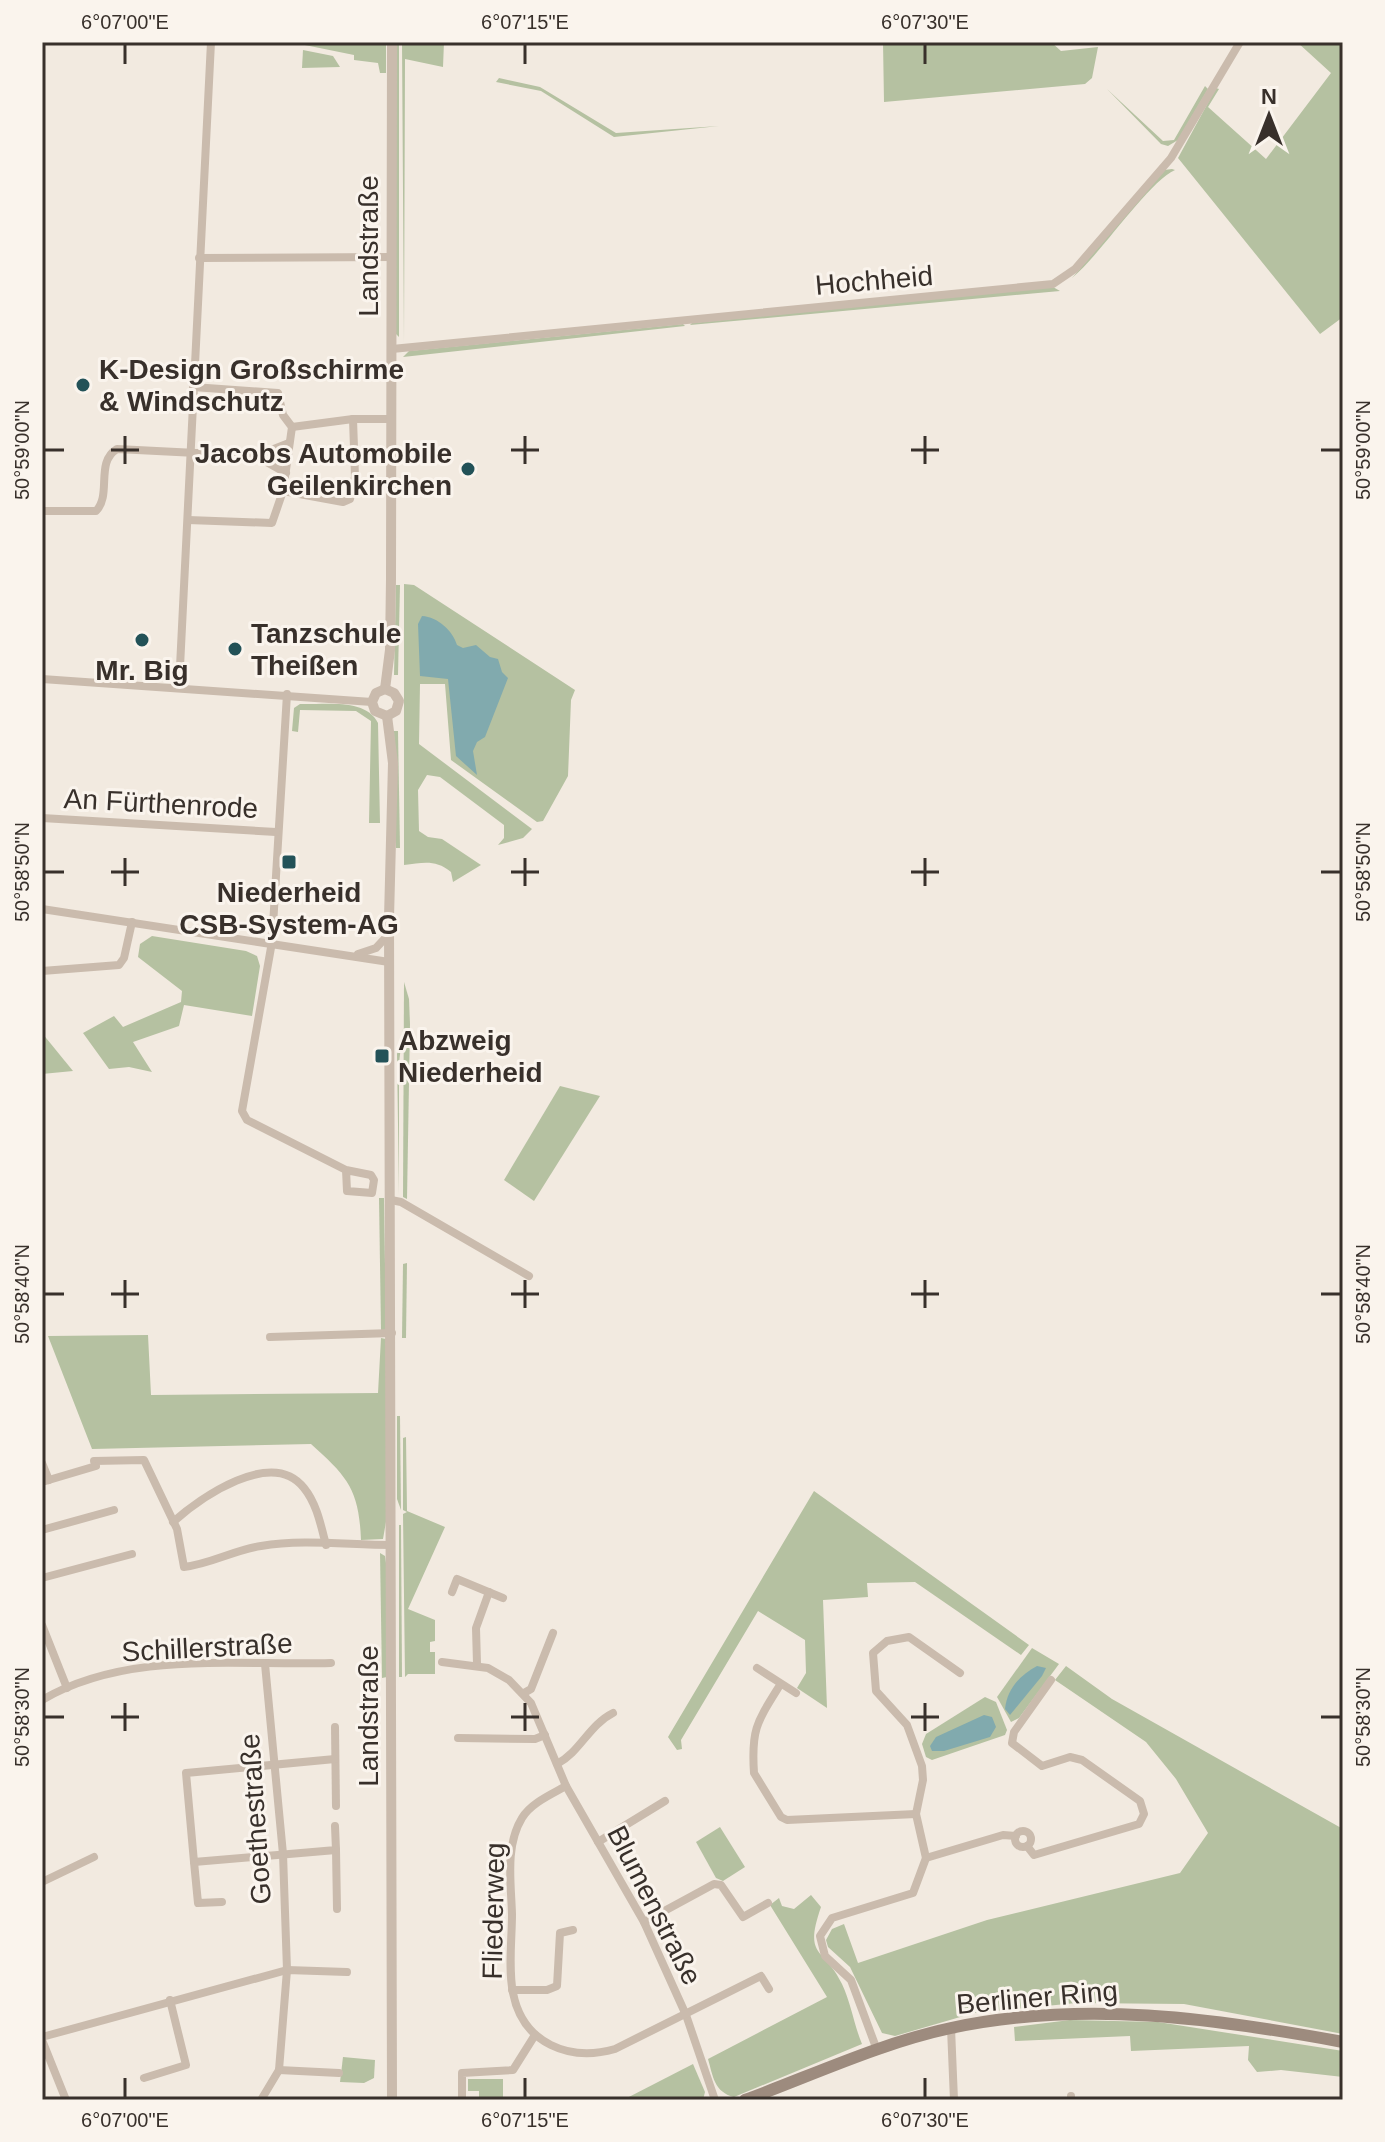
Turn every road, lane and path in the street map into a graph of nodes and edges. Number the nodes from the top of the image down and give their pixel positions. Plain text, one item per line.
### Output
1 (211, 42) edge
2 (392, 42) edge
3 (1240, 42) edge
4 (392, 257) junction
5 (199, 258) junction
6 (392, 349) junction
7 (193, 387) junction
8 (353, 419) junction
9 (391, 419) junction
10 (292, 427) junction
11 (289, 443) junction
12 (191, 452) junction
13 (256, 456) junction
14 (286, 473) junction
15 (283, 491) junction
16 (42, 511) edge
17 (188, 520) junction
18 (42, 679) edge
19 (179, 687) junction
20 (385, 689) junction
21 (287, 694) junction
22 (372, 702) junction
23 (387, 716) junction
24 (42, 818) edge
25 (276, 832) junction
26 (42, 909) edge
27 (132, 922) junction
28 (389, 933) junction
29 (272, 942) junction
30 (353, 956) junction
31 (389, 962) junction
32 (42, 971) edge
33 (346, 1170) dead end
34 (391, 1200) junction
35 (529, 1276) dead end
36 (392, 1333) junction
37 (270, 1337) dead end
38 (42, 1463) edge
39 (45, 1481) edge
40 (114, 1510) dead end
41 (173, 1522) junction
42 (42, 1530) edge
43 (326, 1545) junction
44 (391, 1545) junction
45 (132, 1554) dead end
46 (42, 1578) edge
47 (452, 1592) dead end
48 (489, 1592) junction
49 (503, 1598) dead end
50 (42, 1625) edge
51 (553, 1633) dead end
52 (442, 1662) dead end
53 (331, 1663) dead end
54 (265, 1664) junction
55 (477, 1664) junction
56 (757, 1668) dead end
57 (960, 1673) dead end
58 (1051, 1680) dead end
59 (780, 1685) junction
60 (67, 1688) junction
61 (524, 1693) junction
62 (796, 1693) dead end
63 (42, 1700) edge
64 (613, 1713) dead end
65 (335, 1727) dead end
66 (545, 1735) junction
67 (458, 1738) dead end
68 (335, 1759) junction
69 (274, 1764) junction
70 (557, 1764) junction
71 (566, 1786) junction
72 (665, 1801) dead end
73 (336, 1806) dead end
74 (916, 1814) junction
75 (335, 1826) dead end
76 (598, 1842) junction
77 (336, 1850) junction
78 (283, 1854) junction
79 (94, 1857) dead end
80 (926, 1858) junction
81 (194, 1862) junction
82 (42, 1882) edge
83 (222, 1902) dead end
84 (768, 1903) dead end
85 (337, 1909) dead end
86 (644, 1922) junction
87 (573, 1930) dead end
88 (287, 1970) junction
89 (347, 1972) dead end
90 (769, 1989) dead end
91 (512, 1990) junction
92 (170, 2000) junction
93 (686, 2015) junction
94 (951, 2028) junction
95 (535, 2035) junction
96 (42, 2039) edge
97 (1343, 2042) edge
98 (877, 2050) junction
99 (279, 2070) junction
100 (339, 2073) dead end
101 (144, 2078) dead end
102 (66, 2100) edge
103 (261, 2100) edge
104 (392, 2100) edge
105 (462, 2100) edge
106 (715, 2100) edge
107 (745, 2100) edge
108 (954, 2100) edge

1 - 5 street
2 - 4 street, Landstraße
3 - 6 street, Hochheid
4 - 5 street
4 - 6 street, Landstraße
5 - 7 street
6 - 9 street, Landstraße
7 - 10 street
7 - 12 street
8 - 9 street
8 - 10 street
8 - 15 street
9 - 20 street, Landstraße
10 - 11 street
11 - 13 street
11 - 14 street
12 - 13 street
12 - 16 street
12 - 17 street
13 - 14 street
14 - 15 street
15 - 17 street
17 - 19 street
18 - 19 street
19 - 21 street
20 - 22 street
20 - 23 street, Landstraße
21 - 22 street
21 - 25 street, An Fürthenrode
22 - 23 street
23 - 28 street, Landstraße
24 - 25 street, An Fürthenrode
25 - 29 street, An Fürthenrode
26 - 27 street
27 - 29 street
27 - 32 street
28 - 30 street
28 - 31 street, Landstraße
29 - 30 street
29 - 33 street, An Fürthenrode
30 - 31 street
31 - 34 street, Landstraße
34 - 35 street
34 - 36 street, Landstraße
36 - 37 street
36 - 44 street, Landstraße
38 - 39 street
39 - 41 street
40 - 42 street
41 - 43 street
41 - 43 street
43 - 44 street
44 - 104 street, Landstraße
45 - 46 street
47 - 48 street
48 - 49 street
48 - 55 street
50 - 60 street
51 - 61 street
52 - 55 street, Blumenstraße
53 - 54 street, Schillerstraße
54 - 60 street, Schillerstraße
54 - 69 street, Goethestraße
55 - 61 street, Blumenstraße
56 - 59 street
57 - 74 street
58 - 80 street
59 - 62 street
59 - 74 street
60 - 63 street, Schillerstraße
61 - 66 street, Blumenstraße
64 - 70 street
65 - 68 street
66 - 67 street
66 - 70 street, Blumenstraße
68 - 69 street
68 - 73 street
69 - 78 street, Goethestraße
69 - 81 street
70 - 71 street, Blumenstraße
71 - 76 street, Blumenstraße
71 - 91 street, Fliederweg
72 - 76 street
74 - 80 street
75 - 77 street
76 - 86 street, Blumenstraße
77 - 78 street
77 - 85 street
78 - 81 street
78 - 88 street, Goethestraße
79 - 82 street
80 - 98 street
81 - 83 street
84 - 86 street
86 - 93 street, Blumenstraße
87 - 91 street
88 - 89 street
88 - 92 street
88 - 99 street, Goethestraße
90 - 93 street
91 - 95 street, Fliederweg
92 - 96 street
92 - 101 street
93 - 95 street
93 - 106 street, Blumenstraße
94 - 97 main road, Berliner Ring
94 - 98 main road, Berliner Ring
94 - 108 street
95 - 105 street
96 - 102 street
98 - 107 main road, Berliner Ring
99 - 100 street
99 - 103 street, Goethestraße

